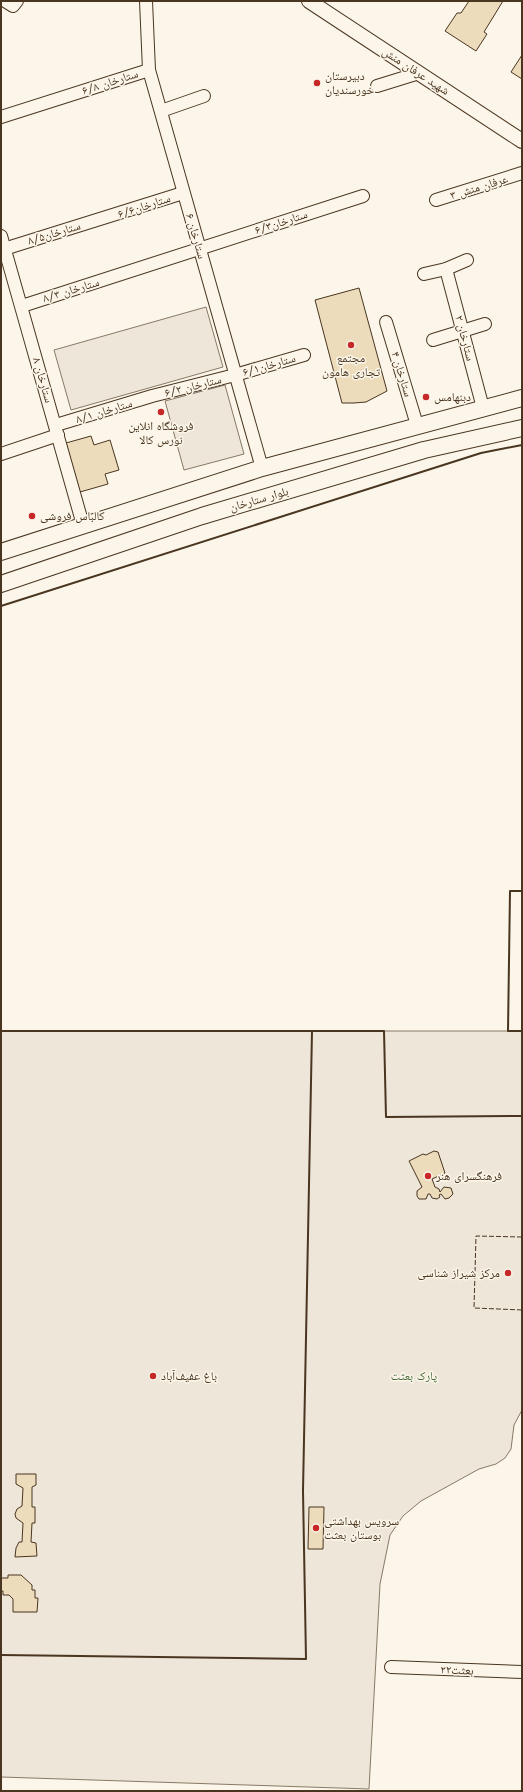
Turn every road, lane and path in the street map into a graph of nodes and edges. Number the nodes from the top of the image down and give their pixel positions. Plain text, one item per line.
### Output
1 (146, 1) edge
2 (309, 1) edge
3 (149, 70) junction
4 (419, 73) junction
5 (377, 86) dead end
6 (204, 96) dead end
7 (161, 111) junction
8 (1, 117) edge
9 (522, 141) edge
10 (522, 174) edge
11 (183, 193) junction
12 (363, 196) dead end
13 (436, 200) dead end
14 (104, 218) joint
15 (1, 236) edge
16 (199, 248) junction
17 (4, 249) junction
18 (467, 260) dead end
19 (446, 268) junction
20 (424, 274) dead end
21 (121, 275) joint
22 (7, 281) edge
23 (22, 306) junction
24 (386, 322) dead end
25 (485, 324) dead end
26 (463, 331) junction
27 (433, 340) dead end
28 (304, 355) dead end
29 (235, 375) junction
30 (152, 396) joint
31 (522, 398) edge
32 (483, 408) junction
33 (417, 425) junction
34 (522, 428) edge
35 (57, 430) junction
36 (1, 454) edge
37 (262, 468) junction
38 (83, 525) junction
39 (1, 552) edge
40 (1, 584) edge
41 (391, 1667) dead end
42 (522, 1672) edge

1 - 3 street, ستارخان ۶
2 - 4 street, شهید عرفان منش
3 - 7 street, ستارخان ۶
3 - 8 street, ستارخان ۶/۸
4 - 5 street
4 - 9 street, شهید عرفان منش
6 - 7 street
7 - 11 street, ستارخان ۶
10 - 13 street, ۳ عرفان منش
11 - 14 street, ستارخان۶/۶
11 - 16 street, ستارخان ۶
12 - 16 street, ستارخان۶/۳
14 - 17 street, ستارخان۸/۵
15 - 17 street, ستارخان ۸
16 - 21 street, ستارخان۶/۳
16 - 29 street, ستارخان ۶
17 - 22 street, ستارخان ۸
18 - 19 street
19 - 20 street
19 - 26 street, ۲ ستارخان
21 - 23 street, ستارخان ۸/۳
22 - 23 street, ستارخان ۸
23 - 35 street, ستارخان ۸
24 - 33 street, ۴ ستارخان
25 - 26 street
26 - 27 street
26 - 32 street, ۲ ستارخان
28 - 29 street, ستارخان۶/۱
29 - 30 street, ستارخان ۶/۲
29 - 37 street, ستارخان ۶
30 - 35 street, ستارخان ۸/۱
31 - 32 main road
32 - 33 main road
33 - 37 main road
34 - 40 main road, بلوار ستارخان
35 - 36 street, ستارخان ۸/۱
35 - 38 street, ستارخان ۸
37 - 38 main road
38 - 39 main road
41 - 42 street, بعثت۲۲

